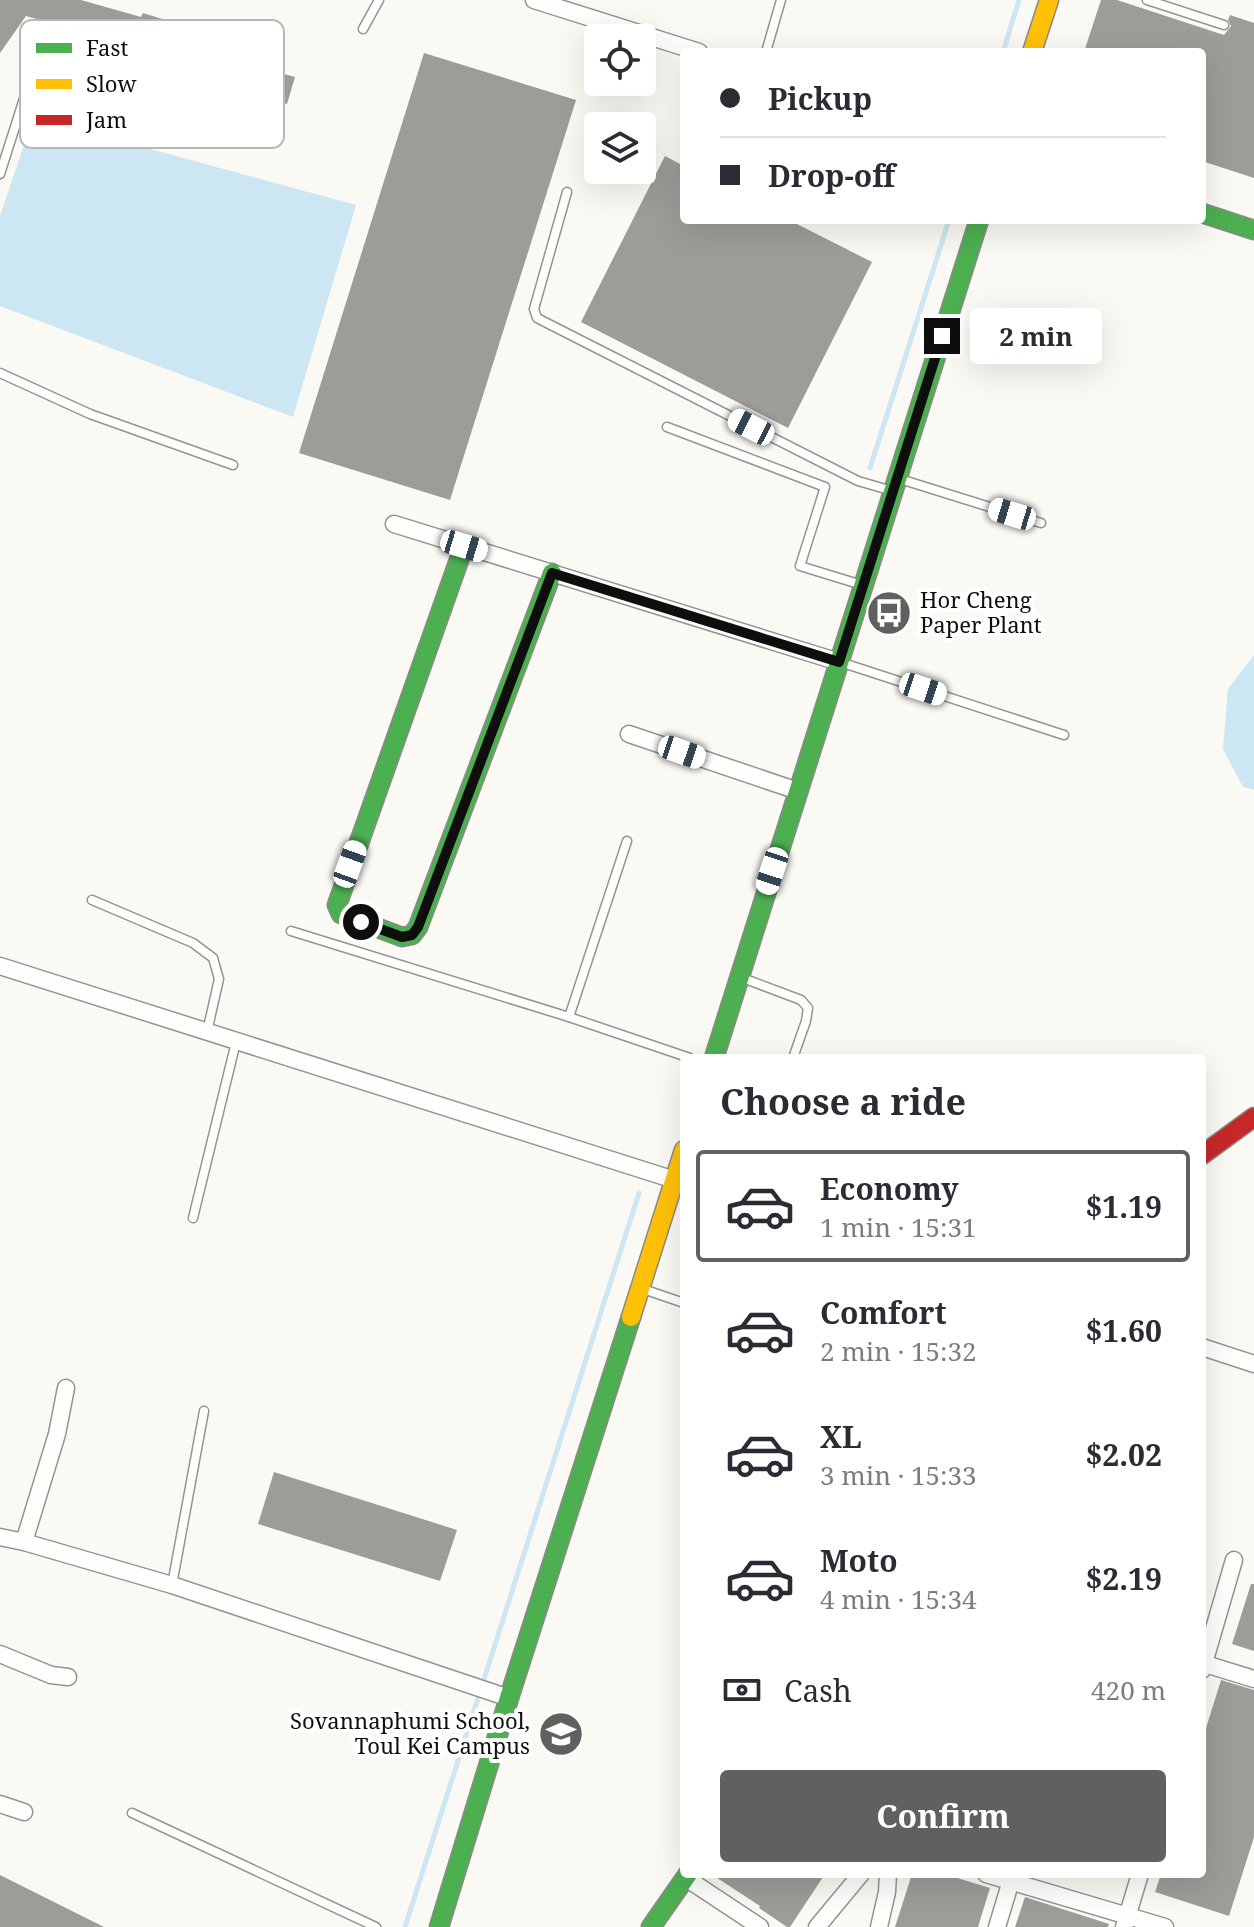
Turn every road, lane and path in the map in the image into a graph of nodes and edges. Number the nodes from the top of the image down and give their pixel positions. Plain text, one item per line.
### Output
1 (379, 0) edge
2 (534, 0) edge
3 (781, 0) edge
4 (1049, 0) edge
5 (1147, 0) edge
6 (1224, 25) dead end
7 (363, 29) dead end
8 (686, 48) edge
9 (767, 48) edge
10 (1033, 48) edge
11 (20, 111) edge
12 (0, 173) edge
13 (567, 192) dead end
14 (1206, 214) edge
15 (978, 224) edge
16 (1254, 230) edge
17 (0, 373) edge
18 (667, 427) dead end
19 (233, 465) dead end
20 (895, 485) junction
21 (1041, 523) dead end
22 (394, 524) dead end
23 (464, 546) junction
24 (552, 573) junction
25 (863, 585) junction
26 (839, 662) junction
27 (629, 734) dead end
28 (1064, 735) dead end
29 (798, 791) junction
30 (627, 841) dead end
31 (92, 900) dead end
32 (291, 931) dead end
33 (0, 966) edge
34 (739, 977) junction
35 (569, 1017) junction
36 (206, 1032) junction
37 (236, 1042) junction
38 (715, 1054) edge
39 (794, 1054) edge
40 (680, 1055) edge
41 (1254, 1117) edge
42 (1206, 1152) edge
43 (679, 1182) edge
44 (193, 1218) dead end
45 (640, 1288) junction
46 (680, 1302) edge
47 (1206, 1348) edge
48 (1254, 1364) edge
49 (66, 1388) dead end
50 (204, 1411) dead end
51 (0, 1537) edge
52 (24, 1542) junction
53 (1234, 1560) dead end
54 (172, 1585) junction
55 (0, 1654) edge
56 (1206, 1656) edge
57 (1206, 1667) edge
58 (68, 1677) dead end
59 (1254, 1679) edge
60 (509, 1698) junction
61 (0, 1804) edge
62 (24, 1812) dead end
63 (132, 1813) dead end
64 (686, 1878) edge
65 (690, 1878) edge
66 (858, 1878) edge
67 (888, 1878) edge
68 (1012, 1878) edge
69 (1139, 1878) edge
70 (1126, 1921) edge
71 (376, 1927) edge
72 (439, 1927) edge
73 (651, 1927) edge
74 (760, 1927) edge
75 (817, 1927) edge
76 (879, 1927) edge
77 (997, 1927) edge
78 (1165, 1927) edge

1 - 7 lane
2 - 8 street
3 - 9 lane
4 - 10 main road
5 - 6 lane
11 - 12 lane
13 - 20 lane
14 - 16 main road
15 - 20 main road
17 - 19 lane
18 - 25 lane
20 - 21 lane
20 - 25 main road
22 - 23 street
23 - 24 street
23 - 24 main road
24 - 26 street
25 - 26 main road
26 - 28 lane
26 - 29 main road
27 - 29 street
29 - 34 main road
30 - 35 lane
31 - 36 lane
32 - 35 lane
33 - 36 street
34 - 38 main road
34 - 39 lane
35 - 40 lane
36 - 37 street
37 - 43 street
37 - 44 lane
41 - 42 main road
43 - 45 main road
45 - 46 lane
45 - 60 main road
47 - 48 street
49 - 52 street
50 - 54 lane
51 - 52 street
52 - 54 street
53 - 56 street
54 - 60 street
55 - 58 street
57 - 59 street
60 - 72 main road
61 - 62 street
63 - 71 lane
64 - 73 main road
65 - 74 street
66 - 75 street
67 - 76 street
68 - 70 street
68 - 77 street
69 - 70 street
70 - 78 street

